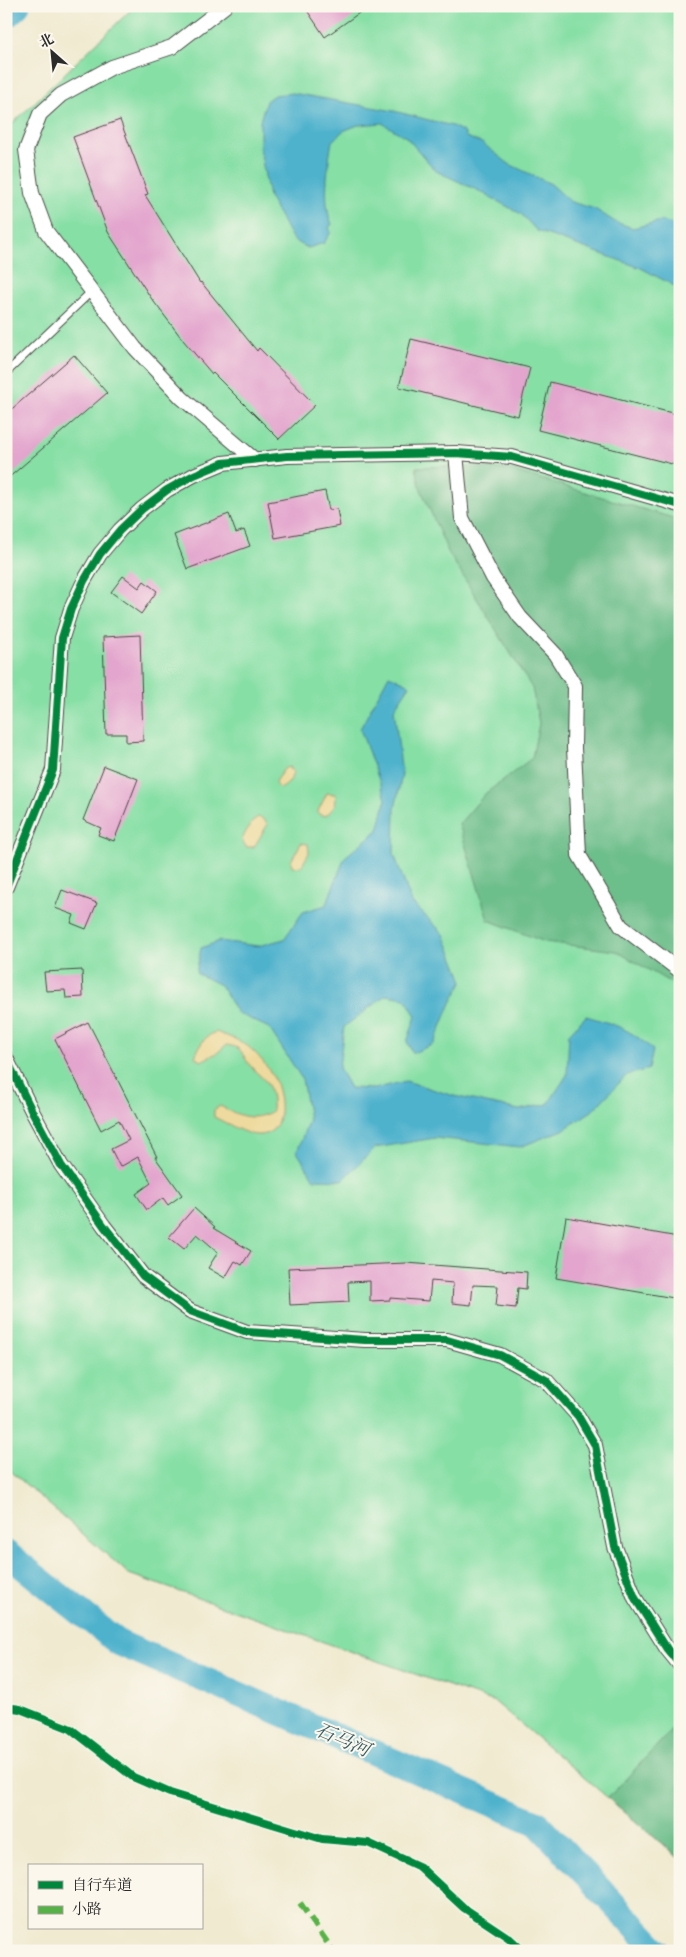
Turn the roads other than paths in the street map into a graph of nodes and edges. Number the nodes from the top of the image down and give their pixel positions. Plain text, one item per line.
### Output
1 (225, 6) edge
2 (92, 291) junction
3 (6, 373) edge
4 (456, 453) junction
5 (255, 460) junction
6 (680, 506) edge
7 (6, 887) edge
8 (680, 971) edge
9 (6, 1058) edge
10 (680, 1665) edge

1 - 2 street
2 - 3 lane
2 - 5 street
4 - 5 street
4 - 6 street
4 - 8 street
5 - 7 street
9 - 10 street

